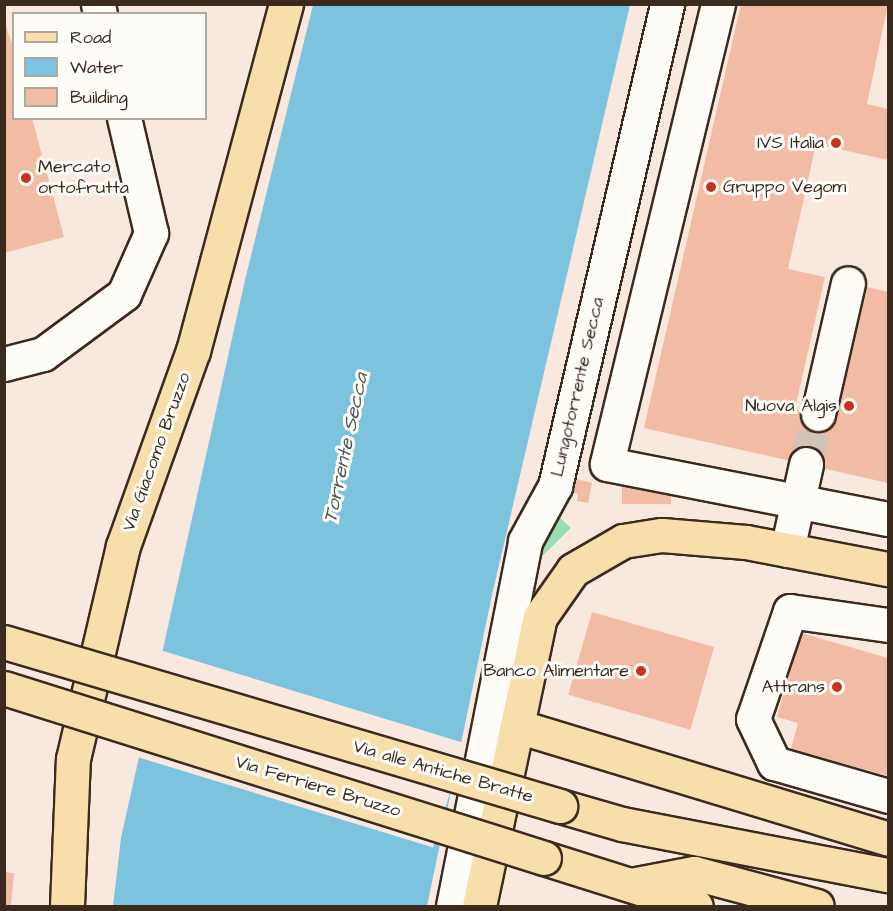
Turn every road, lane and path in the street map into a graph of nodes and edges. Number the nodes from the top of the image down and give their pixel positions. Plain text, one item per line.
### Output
1 (286, 4) edge
2 (667, 4) edge
3 (718, 4) edge
4 (124, 120) edge
5 (848, 283) dead end
6 (4, 364) edge
7 (818, 414) tunnel mouth
8 (806, 464) tunnel mouth
9 (798, 501) junction
10 (888, 519) edge
11 (787, 550) junction
12 (888, 569) edge
13 (888, 626) edge
14 (4, 642) edge
15 (4, 688) edge
16 (517, 726) junction
17 (888, 796) edge
18 (655, 831) junction
19 (888, 839) edge
20 (694, 873) junction
21 (888, 875) edge
22 (631, 885) junction
23 (67, 906) edge
24 (453, 906) edge
25 (479, 906) edge
26 (696, 906) edge
27 (817, 906) edge

1 - 23 main road, Via Giacomo Bruzzo
2 - 24 street, Lungotorrente Secca
3 - 9 street
4 - 6 street
5 - 7 street
8 - 9 street
9 - 10 street
9 - 11 street
11 - 12 main road
11 - 16 main road
13 - 17 street
14 - 18 main road, Via alle Antiche Bratte, bridge
15 - 22 main road, Via Ferriere Bruzzo, bridge
16 - 19 main road
16 - 25 main road
18 - 20 main road
18 - 21 main road, Via alle Antiche Bratte
20 - 22 main road
20 - 27 main road
22 - 26 main road, Via Ferriere Bruzzo

